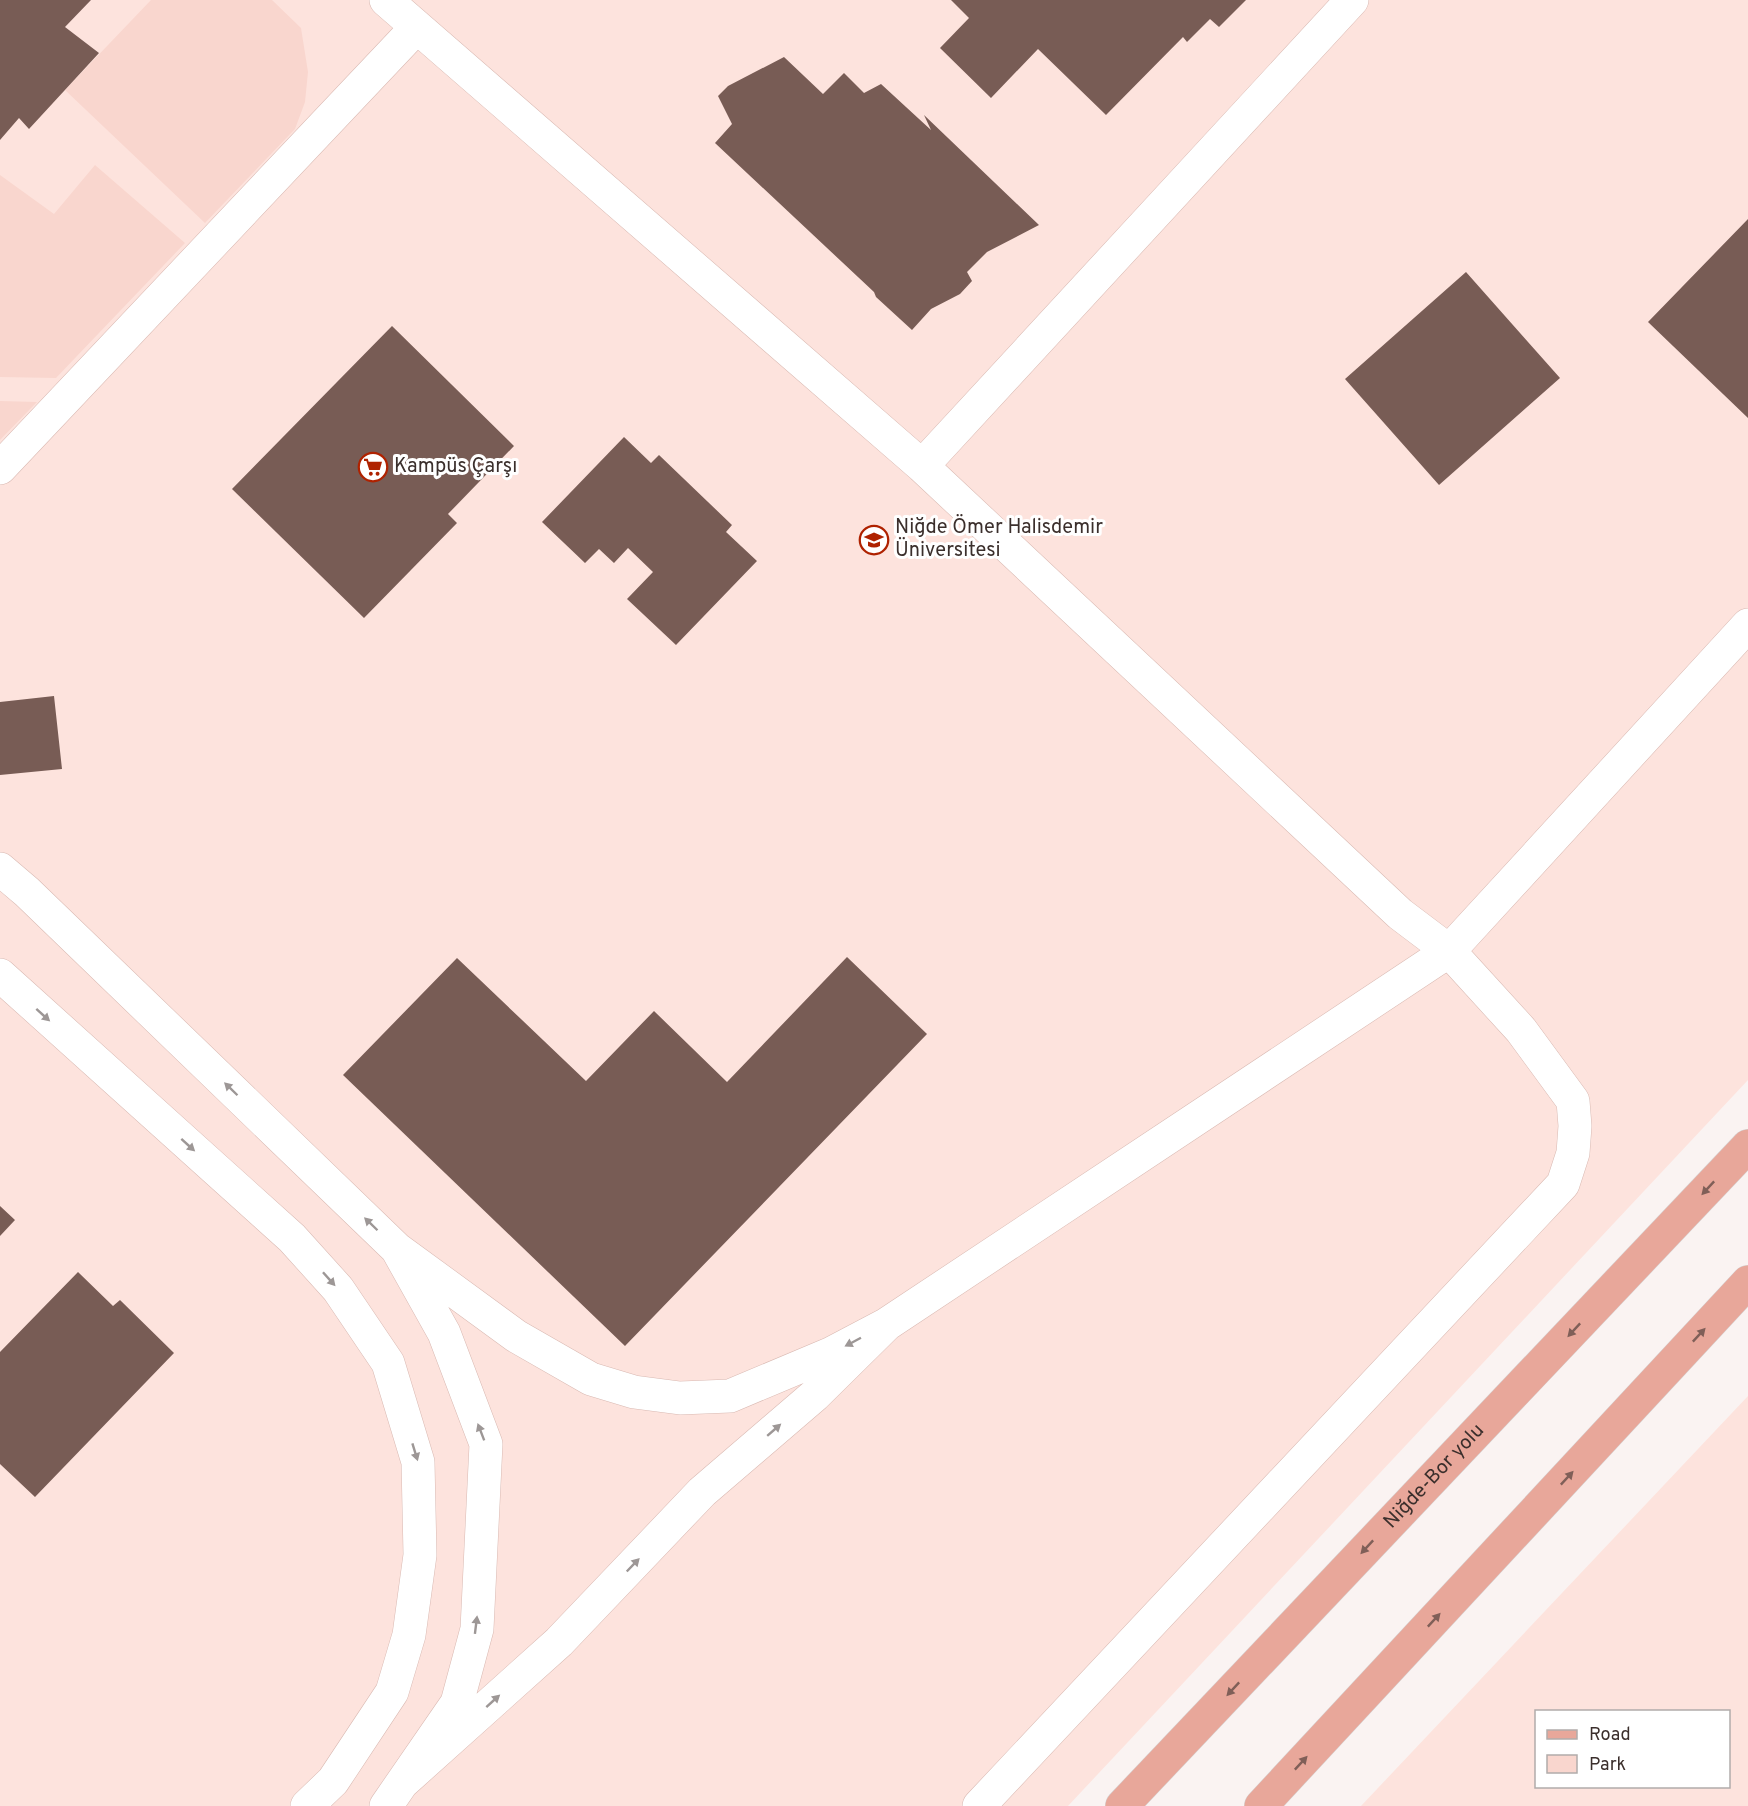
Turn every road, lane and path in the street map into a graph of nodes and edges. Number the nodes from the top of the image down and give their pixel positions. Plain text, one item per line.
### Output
1 (386, 0) edge
2 (1352, 0) edge
3 (416, 28) junction
4 (922, 466) junction
5 (0, 468) edge
6 (1748, 625) edge
7 (0, 869) edge
8 (1449, 951) junction
9 (0, 975) edge
10 (1748, 1146) edge
11 (397, 1249) junction
12 (1748, 1282) edge
13 (888, 1324) junction
14 (394, 1794) edge
15 (307, 1806) edge
16 (979, 1806) edge
17 (1122, 1806) edge
18 (1261, 1806) edge

1 - 3 street
2 - 4 street
3 - 4 street
3 - 5 street
4 - 8 street
6 - 8 street
11 -> 7 street
8 - 13 street
8 - 16 street
9 -> 15 street
10 -> 17 main road, Niğde-Bor yolu
13 -> 11 street
14 -> 11 street
18 -> 12 main road
14 -> 13 street

